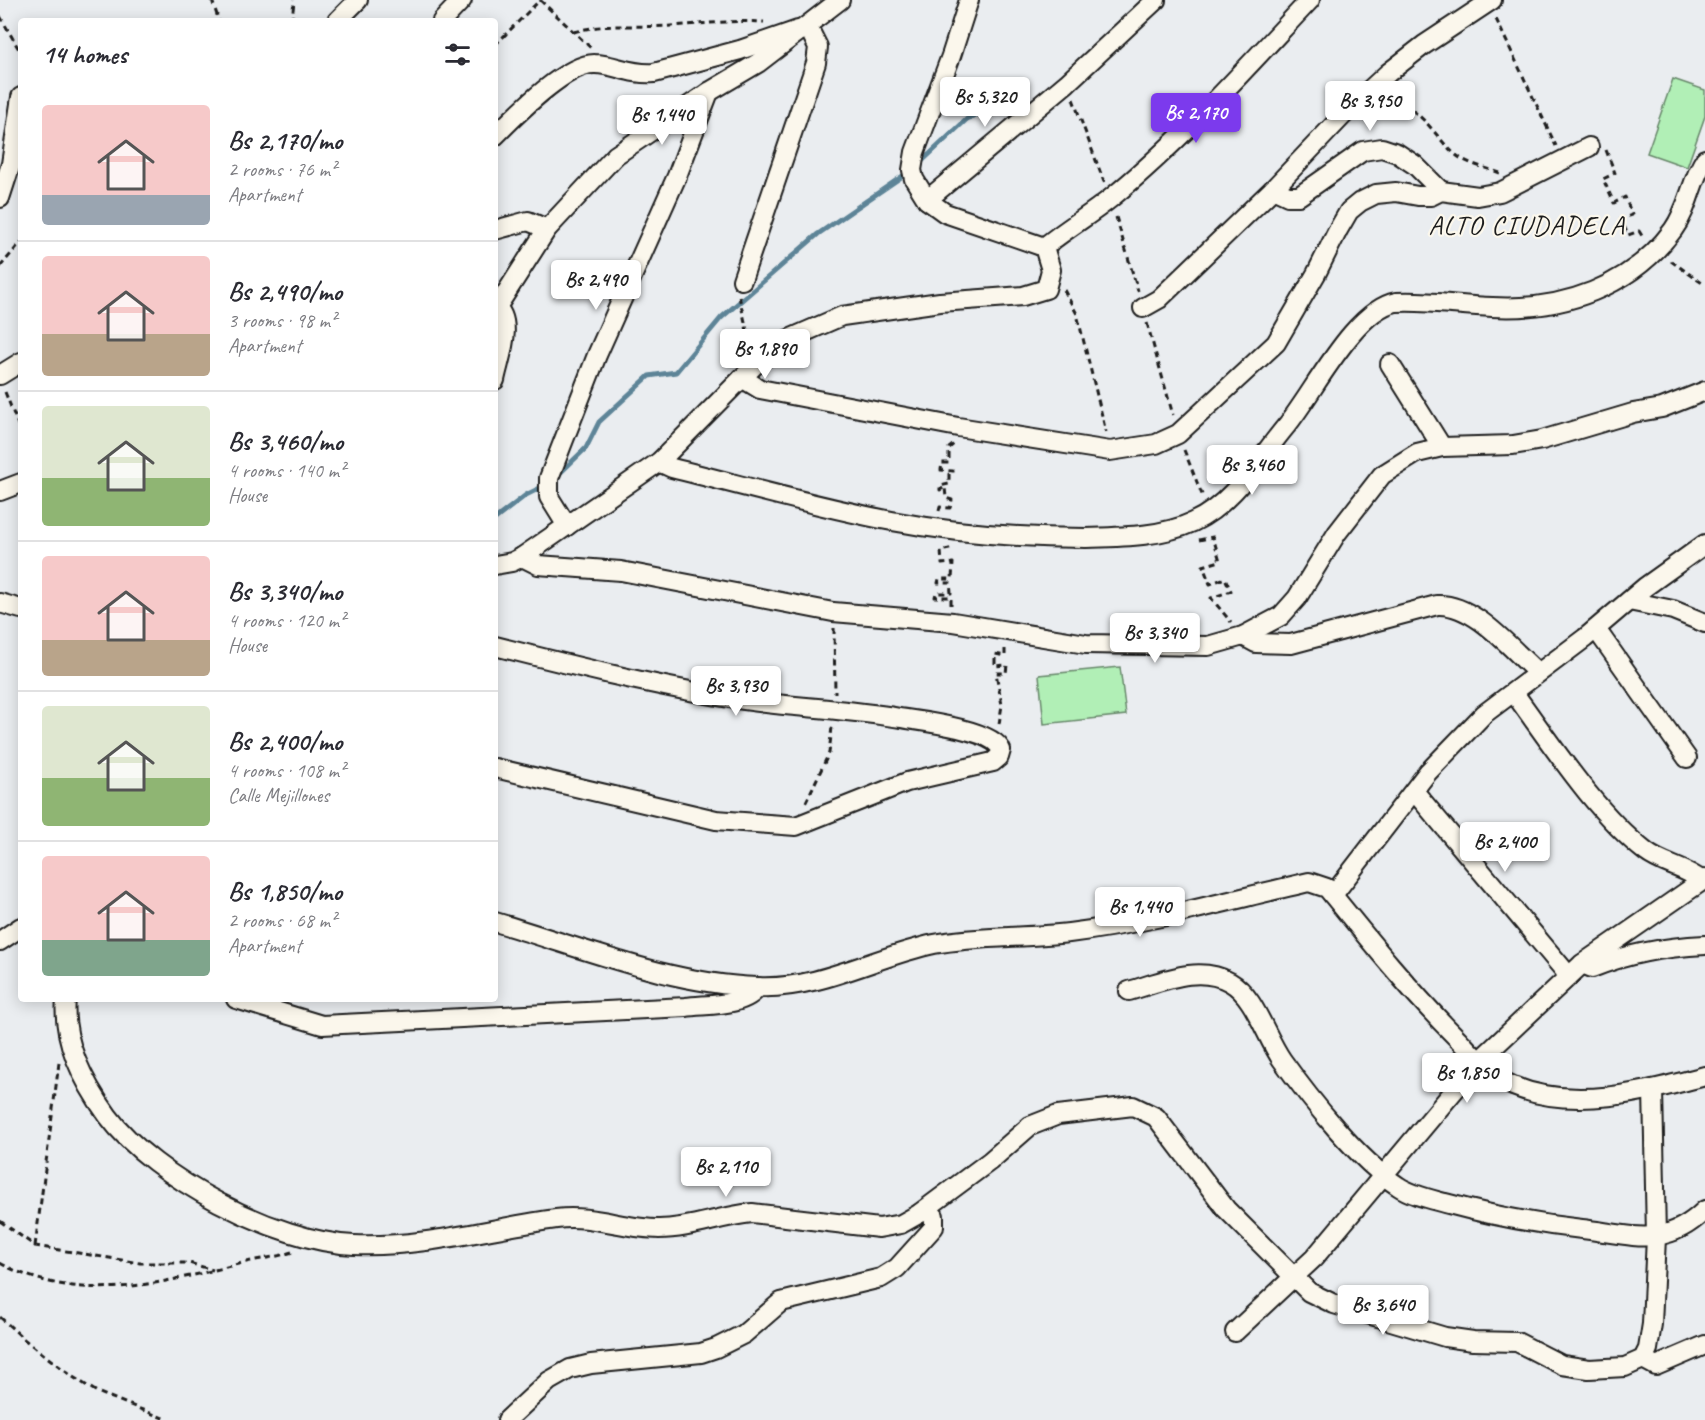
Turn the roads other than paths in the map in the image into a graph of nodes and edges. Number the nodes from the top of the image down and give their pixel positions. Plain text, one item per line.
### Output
1 (358, 0) edge
2 (462, 0) edge
3 (840, 0) edge
4 (969, 0) edge
5 (1156, 0) edge
6 (1310, 0) edge
7 (1490, 1) edge
8 (340, 18) edge
9 (445, 18) edge
10 (798, 30) junction
11 (709, 92) junction
12 (18, 117) edge
13 (498, 133) edge
14 (1589, 147) road end
15 (1705, 159) edge
16 (1273, 189) junction
17 (1441, 191) junction
18 (0, 198) edge
19 (927, 200) junction
20 (498, 229) edge
21 (548, 229) junction
22 (1044, 247) junction
23 (740, 289) road end
24 (498, 304) edge
25 (1143, 308) road end
26 (498, 310) edge
27 (498, 364) edge
28 (1390, 364) dead end
29 (18, 365) edge
30 (742, 378) junction
31 (2, 381) edge
32 (1705, 391) edge
33 (1442, 447) junction
34 (659, 462) junction
35 (18, 484) edge
36 (0, 491) edge
37 (567, 526) junction
38 (1705, 544) edge
39 (522, 557) junction
40 (498, 564) edge
41 (1629, 601) junction
42 (0, 603) edge
43 (18, 608) edge
44 (1705, 623) edge
45 (1596, 629) junction
46 (1243, 636) junction
47 (498, 646) edge
48 (1537, 672) junction
49 (1514, 693) junction
50 (1687, 758) dead end
51 (498, 769) edge
52 (1414, 791) junction
53 (1703, 880) edge
54 (1333, 895) junction
55 (498, 923) edge
56 (18, 929) edge
57 (0, 941) edge
58 (1705, 945) edge
59 (1575, 970) junction
60 (758, 987) junction
61 (1129, 992) dead end
62 (66, 1002) edge
63 (246, 1002) edge
64 (1479, 1061) junction
65 (1705, 1076) edge
66 (1653, 1089) junction
67 (1384, 1175) junction
68 (1705, 1210) edge
69 (920, 1213) junction
70 (1656, 1237) junction
71 (1294, 1276) junction
72 (1234, 1332) dead end
73 (1705, 1345) edge
74 (1643, 1359) junction
75 (507, 1420) edge

1 - 8 street
2 - 9 street
3 - 10 street
4 - 19 street
5 - 19 street
6 - 22 street
7 - 16 street
10 - 11 street
10 - 13 street
10 - 23 street
11 - 21 street
11 - 37 street
12 - 18 street
14 - 17 street
15 - 34 street
16 - 17 street
16 - 25 street
17 - 30 street
19 - 22 street
20 - 21 street
21 - 24 street
22 - 30 street
26 - 27 street
28 - 33 street
29 - 31 street
30 - 34 street
32 - 33 street
33 - 46 street
34 - 37 street
35 - 36 street
37 - 39 street
38 - 41 street
39 - 40 street
39 - 46 street
41 - 44 street
41 - 45 street
42 - 43 street
45 - 48 street
45 - 50 street
46 - 48 street
47 - 51 street
48 - 49 street
49 - 52 street
49 - 53 street
52 - 54 street
52 - 59 street
53 - 59 street
54 - 60 street
54 - 64 street
55 - 60 street
56 - 57 street
58 - 59 street
59 - 64 street
60 - 63 street
61 - 67 street
62 - 69 street
64 - 66 street
64 - 67 street
65 - 66 street
66 - 70 street
67 - 70 street
67 - 71 street
68 - 70 street
69 - 71 street
69 - 75 street
70 - 74 street
71 - 72 street
71 - 74 street
73 - 74 street

